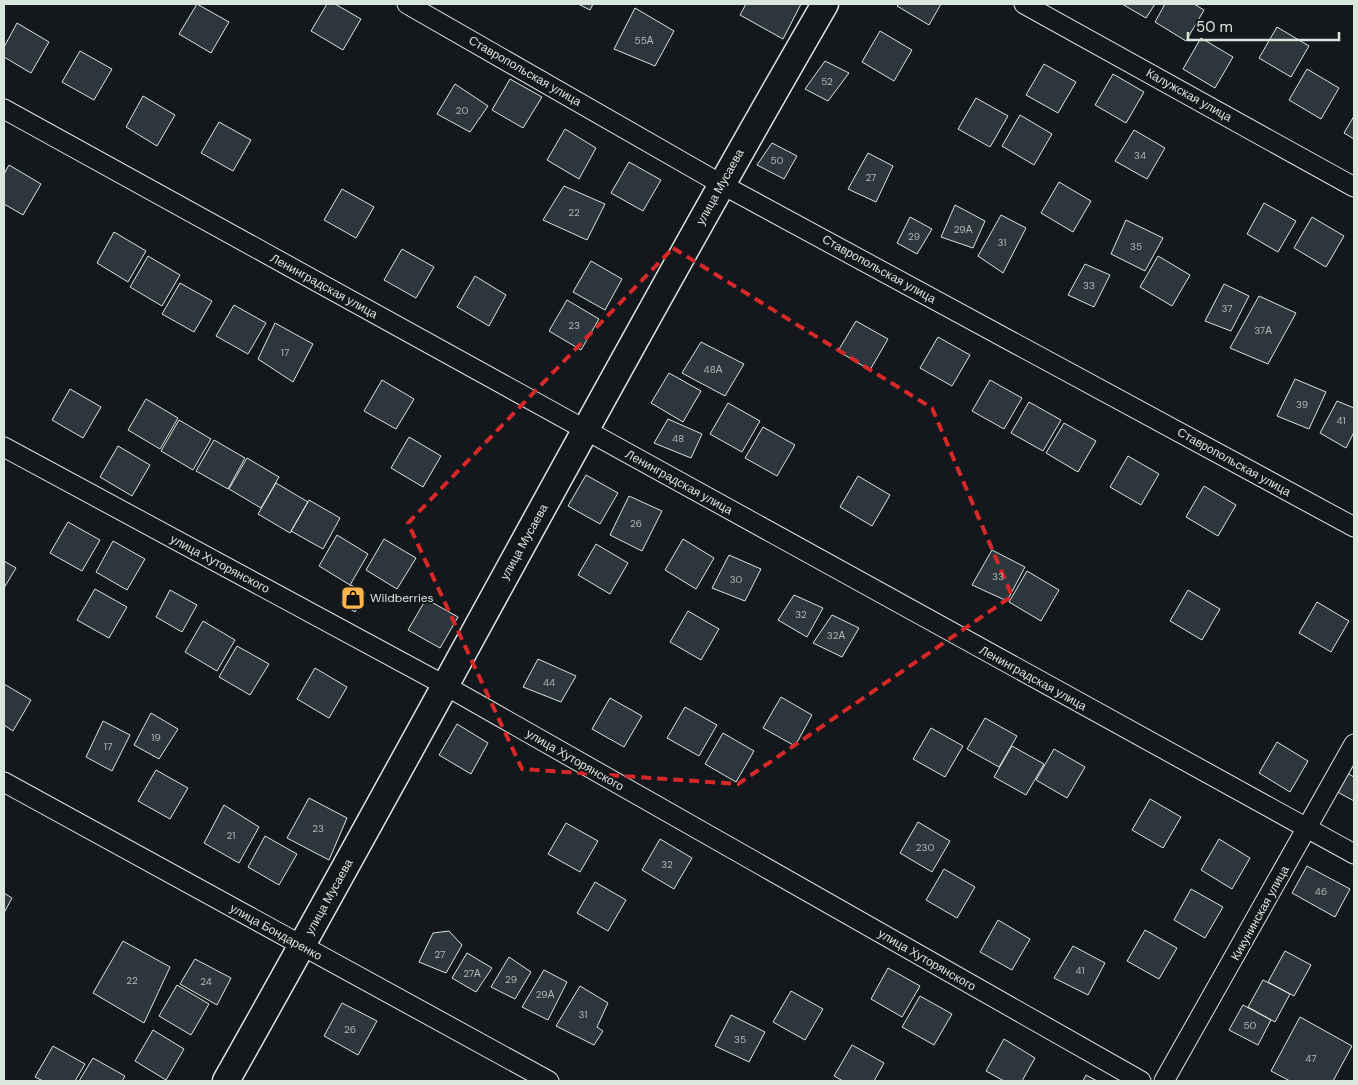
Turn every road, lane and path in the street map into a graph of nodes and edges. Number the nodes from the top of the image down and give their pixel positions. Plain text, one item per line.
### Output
1 (407, 4) edge
2 (825, 4) edge
3 (1024, 4) edge
4 (4, 109) edge
5 (721, 184) junction
6 (1354, 186) edge
7 (586, 430) junction
8 (4, 447) edge
9 (1354, 528) edge
10 (446, 686) junction
11 (1354, 744) edge
12 (4, 782) edge
13 (1307, 829) junction
14 (1354, 854) edge
15 (302, 946) junction
16 (226, 1081) edge
17 (549, 1081) edge
18 (1141, 1081) edge
19 (1164, 1081) edge

1 - 5 street, Ставропольская улица
2 - 5 street, улица Мусаева
3 - 6 street, Калужская улица
4 - 7 street, Ленинградская улица
5 - 7 street, улица Мусаева
5 - 9 street, Ставропольская улица
7 - 10 street, улица Мусаева
7 - 13 street, Ленинградская улица
8 - 10 street, улица Хуторянского
10 - 15 street, улица Мусаева
10 - 18 street, улица Хуторянского
11 - 13 street, Кикунинская улица
12 - 15 street, улица Бондаренко
13 - 14 street, Ленинградская улица
13 - 19 street, Кикунинская улица
15 - 16 street, улица Мусаева
15 - 17 street, улица Бондаренко

